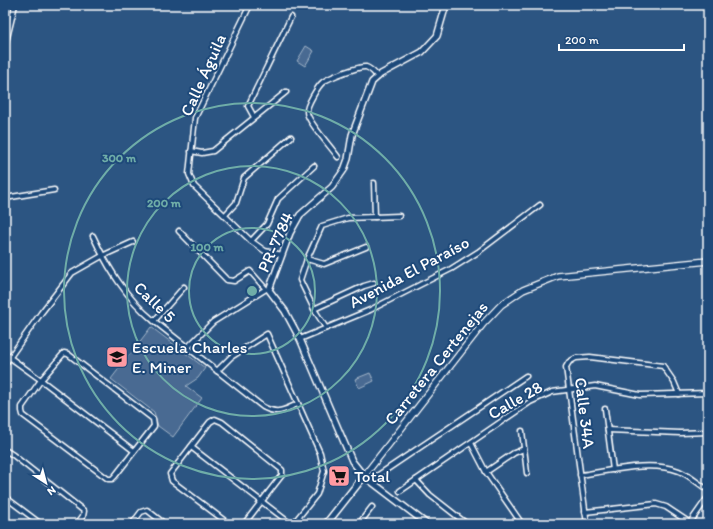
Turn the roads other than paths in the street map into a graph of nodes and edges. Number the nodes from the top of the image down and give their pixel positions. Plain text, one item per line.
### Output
1 (15, 5) edge
2 (250, 5) edge
3 (446, 5) edge
4 (291, 17) dead end
5 (7, 32) edge
6 (5, 46) edge
7 (378, 77) junction
8 (286, 92) dead end
9 (254, 117) junction
10 (291, 137) dead end
11 (191, 151) junction
12 (338, 157) dead end
13 (314, 166) dead end
14 (374, 184) dead end
15 (54, 190) dead end
16 (5, 198) edge
17 (540, 205) dead end
18 (224, 215) junction
19 (399, 216) dead end
20 (375, 217) junction
21 (179, 231) dead end
22 (93, 236) dead end
23 (251, 241) junction
24 (133, 242) dead end
25 (366, 247) dead end
26 (282, 255) junction
27 (102, 256) junction
28 (308, 259) junction
29 (708, 261) edge
30 (374, 283) dead end
31 (184, 287) dead end
32 (267, 289) junction
33 (314, 309) junction
34 (154, 321) junction
35 (326, 328) junction
36 (300, 339) junction
37 (188, 348) junction
38 (5, 354) edge
39 (9, 358) junction
40 (5, 364) edge
41 (217, 371) junction
42 (526, 376) dead end
43 (41, 380) junction
44 (569, 389) junction
45 (708, 393) edge
46 (679, 394) junction
47 (298, 404) junction
48 (605, 409) dead end
49 (608, 430) junction
50 (522, 431) dead end
51 (708, 432) edge
52 (471, 443) junction
53 (191, 447) junction
54 (524, 449) junction
55 (5, 450) edge
56 (134, 451) junction
57 (613, 470) junction
58 (486, 472) junction
59 (527, 473) dead end
60 (580, 475) junction
61 (364, 476) junction
62 (371, 480) junction
63 (416, 480) junction
64 (708, 490) edge
65 (400, 491) dead end
66 (5, 496) edge
67 (708, 497) edge
68 (262, 502) junction
69 (372, 507) dead end
70 (585, 512) junction
71 (360, 522) edge
72 (40, 524) edge
73 (77, 524) edge
74 (132, 524) edge
75 (165, 524) edge
76 (229, 524) edge
77 (244, 524) edge
78 (292, 524) edge
79 (326, 524) edge
80 (365, 524) edge
81 (427, 524) edge
82 (467, 524) edge
83 (522, 524) edge
84 (587, 524) edge
85 (690, 524) edge

1 - 5 street
2 - 11 street, Calle Águila
3 - 7 street, PR-7784 / PR-7784
4 - 9 street
5 - 6 street
7 - 12 street
7 - 26 street, PR-7784 / PR-7784
8 - 9 street
9 - 11 street
10 - 18 street
11 - 18 street, Calle Águila
13 - 23 street
14 - 20 street
15 - 16 street
17 - 35 street, Avenida El Paraíso
18 - 23 street, Calle Águila
19 - 20 street
20 - 28 street
21 - 32 street
22 - 27 street, Calle 5
23 - 26 street, Calle Águila
24 - 27 street
25 - 28 street
26 - 32 street, PR-7784 / PR-7784
27 - 34 street, Calle 5
27 - 39 street
28 - 33 street
29 - 61 main road, Carretera Certenejas
30 - 33 street
31 - 34 street
32 - 36 street, PR-7784 / PR-7784
32 - 37 street
33 - 35 street
34 - 37 street, Calle 5
35 - 36 street, Avenida El Paraíso
36 - 61 street, PR-7784 / PR-7784
37 - 41 street, Calle 5
38 - 39 street
39 - 40 street
39 - 43 street
41 - 47 street, Calle 5
41 - 47 street
42 - 62 street
43 - 56 street
43 - 56 street
43 - 56 street
44 - 46 street, Calle 28
44 - 46 street, Calle 34A
44 - 52 street, Calle 28
44 - 60 street, Calle 34A
45 - 46 street, Calle 28
47 - 78 street
48 - 49 street
49 - 51 street
49 - 57 street
50 - 54 street
52 - 58 street
52 - 63 street, Calle 28
53 - 68 street
53 - 68 street
53 - 76 street
54 - 58 street
54 - 59 street
55 - 73 street
57 - 60 street
57 - 64 street
58 - 83 street
60 - 70 street, Calle 34A
61 - 62 street, PR-7784
61 - 79 main road
62 - 81 street, PR-7784
63 - 65 street, Calle 28
63 - 82 street
66 - 72 street
67 - 85 street
68 - 77 street
68 - 78 street
69 - 71 street
70 - 84 street, Calle 34A
70 - 85 street
71 - 80 street
74 - 75 street

